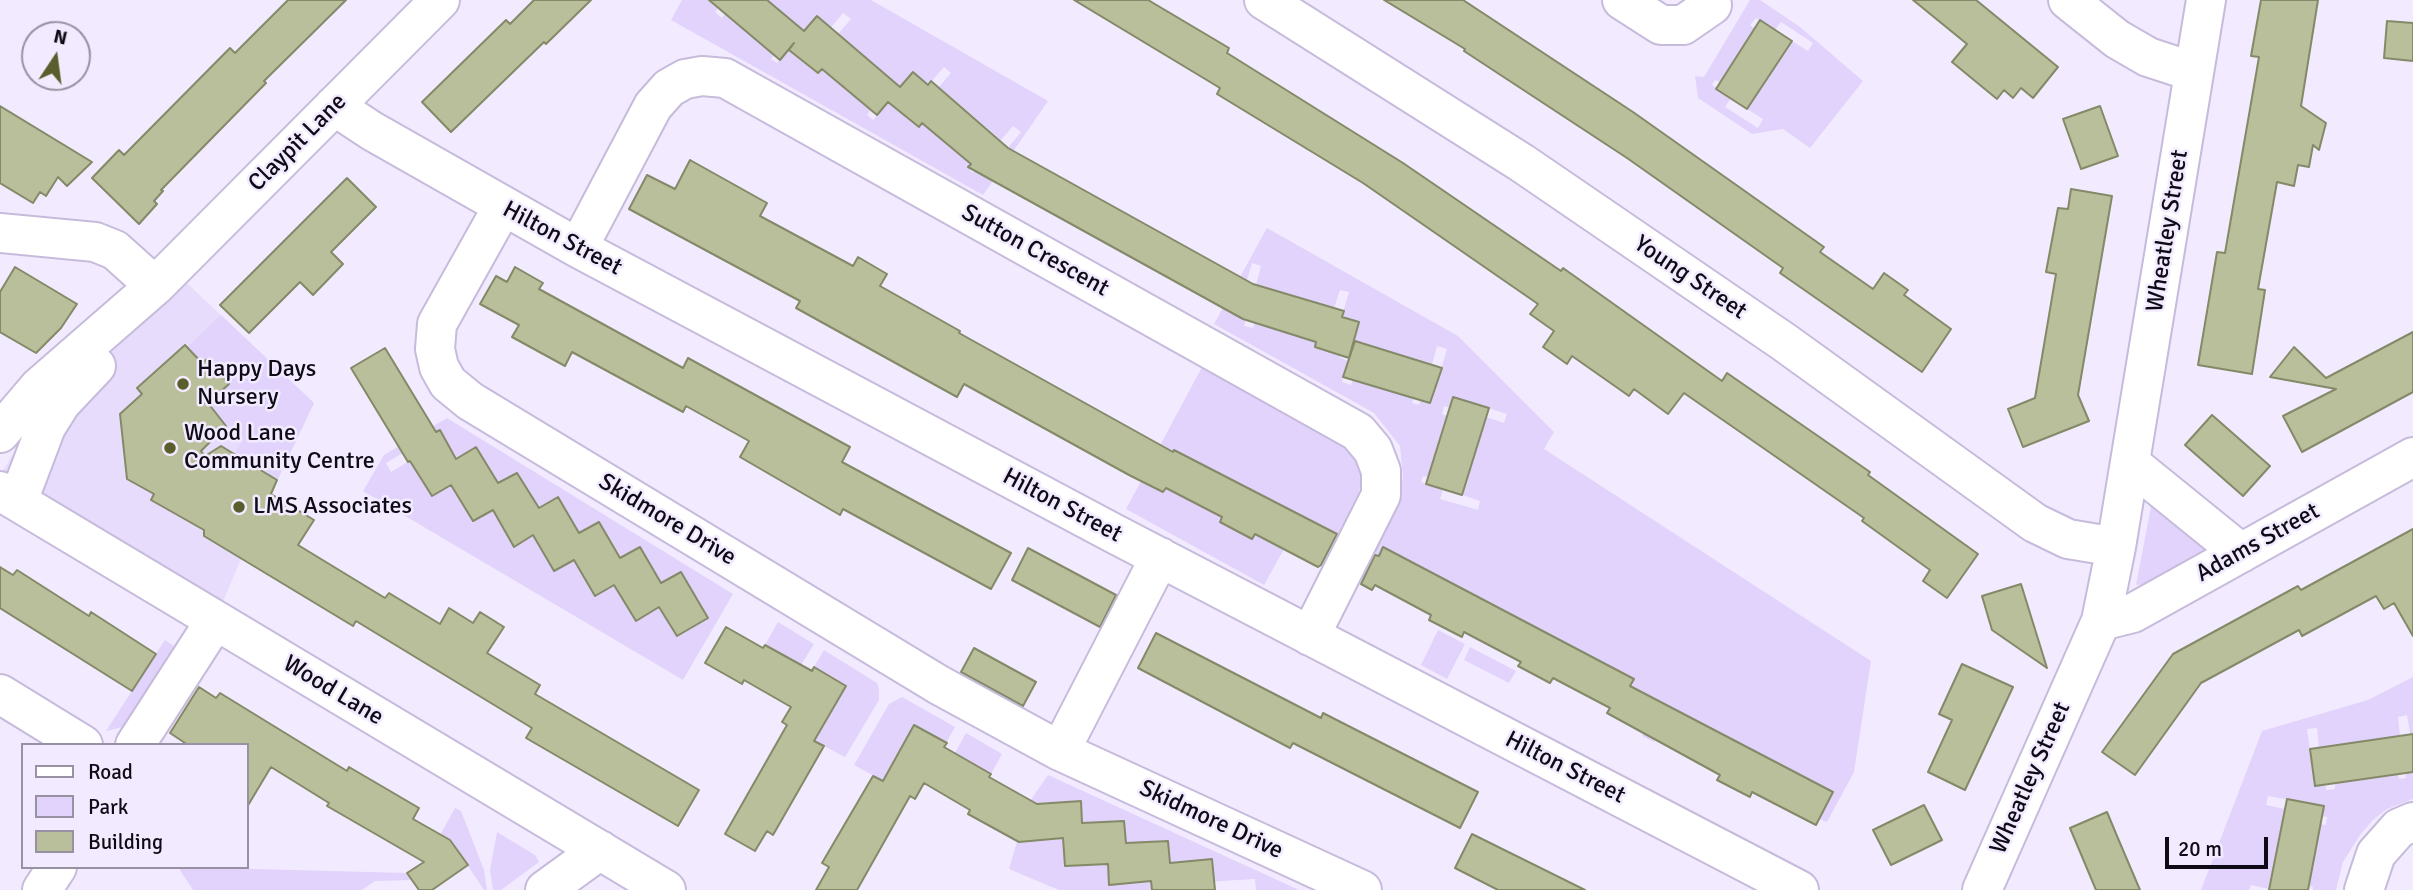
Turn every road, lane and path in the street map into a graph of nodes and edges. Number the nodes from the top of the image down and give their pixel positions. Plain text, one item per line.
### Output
1 (440, 0) edge
2 (1264, 0) edge
3 (1622, 0) edge
4 (2068, 0) edge
5 (2206, 0) edge
6 (1712, 5) dead end
7 (2194, 72) junction
8 (334, 106) junction
9 (503, 206) junction
10 (0, 233) edge
11 (578, 248) junction
12 (155, 286) junction
13 (0, 433) edge
14 (2413, 457) edge
15 (2130, 463) junction
16 (9, 496) edge
17 (2116, 547) junction
18 (2241, 553) junction
19 (1160, 558) junction
20 (215, 621) junction
21 (2101, 621) junction
22 (1310, 636) junction
23 (0, 694) edge
24 (80, 743) edge
25 (136, 743) edge
26 (1060, 751) junction
27 (2413, 822) edge
28 (600, 850) junction
29 (56, 869) edge
30 (42, 890) edge
31 (545, 890) edge
32 (666, 890) edge
33 (1362, 890) edge
34 (1799, 890) edge
35 (1982, 890) edge
36 (2364, 890) edge

1 - 8 street, Claypit Lane
2 - 17 street, Young Street
3 - 6 street
4 - 7 street
5 - 7 street, Wheatley Street
7 - 15 street, Wheatley Street
8 - 9 street, Hilton Street
8 - 12 street, Claypit Lane
9 - 11 street, Hilton Street
9 - 26 street, Skidmore Drive
10 - 12 street
11 - 19 street, Hilton Street
11 - 22 street, Sutton Crescent
12 - 13 street, Claypit Lane
12 - 16 street, Claypit Lane
14 - 18 street, Adams Street
15 - 17 street, Wheatley Street
15 - 18 street
16 - 20 street, Wood Lane
17 - 21 street, Wheatley Street
18 - 21 street, Adams Street
19 - 22 street, Hilton Street
19 - 26 street
20 - 25 street
20 - 28 street, Wood Lane
21 - 35 street, Wheatley Street
22 - 34 street, Hilton Street
23 - 24 street
26 - 33 street, Skidmore Drive
27 - 36 street
28 - 31 street
28 - 32 street, Wood Lane
29 - 30 street

